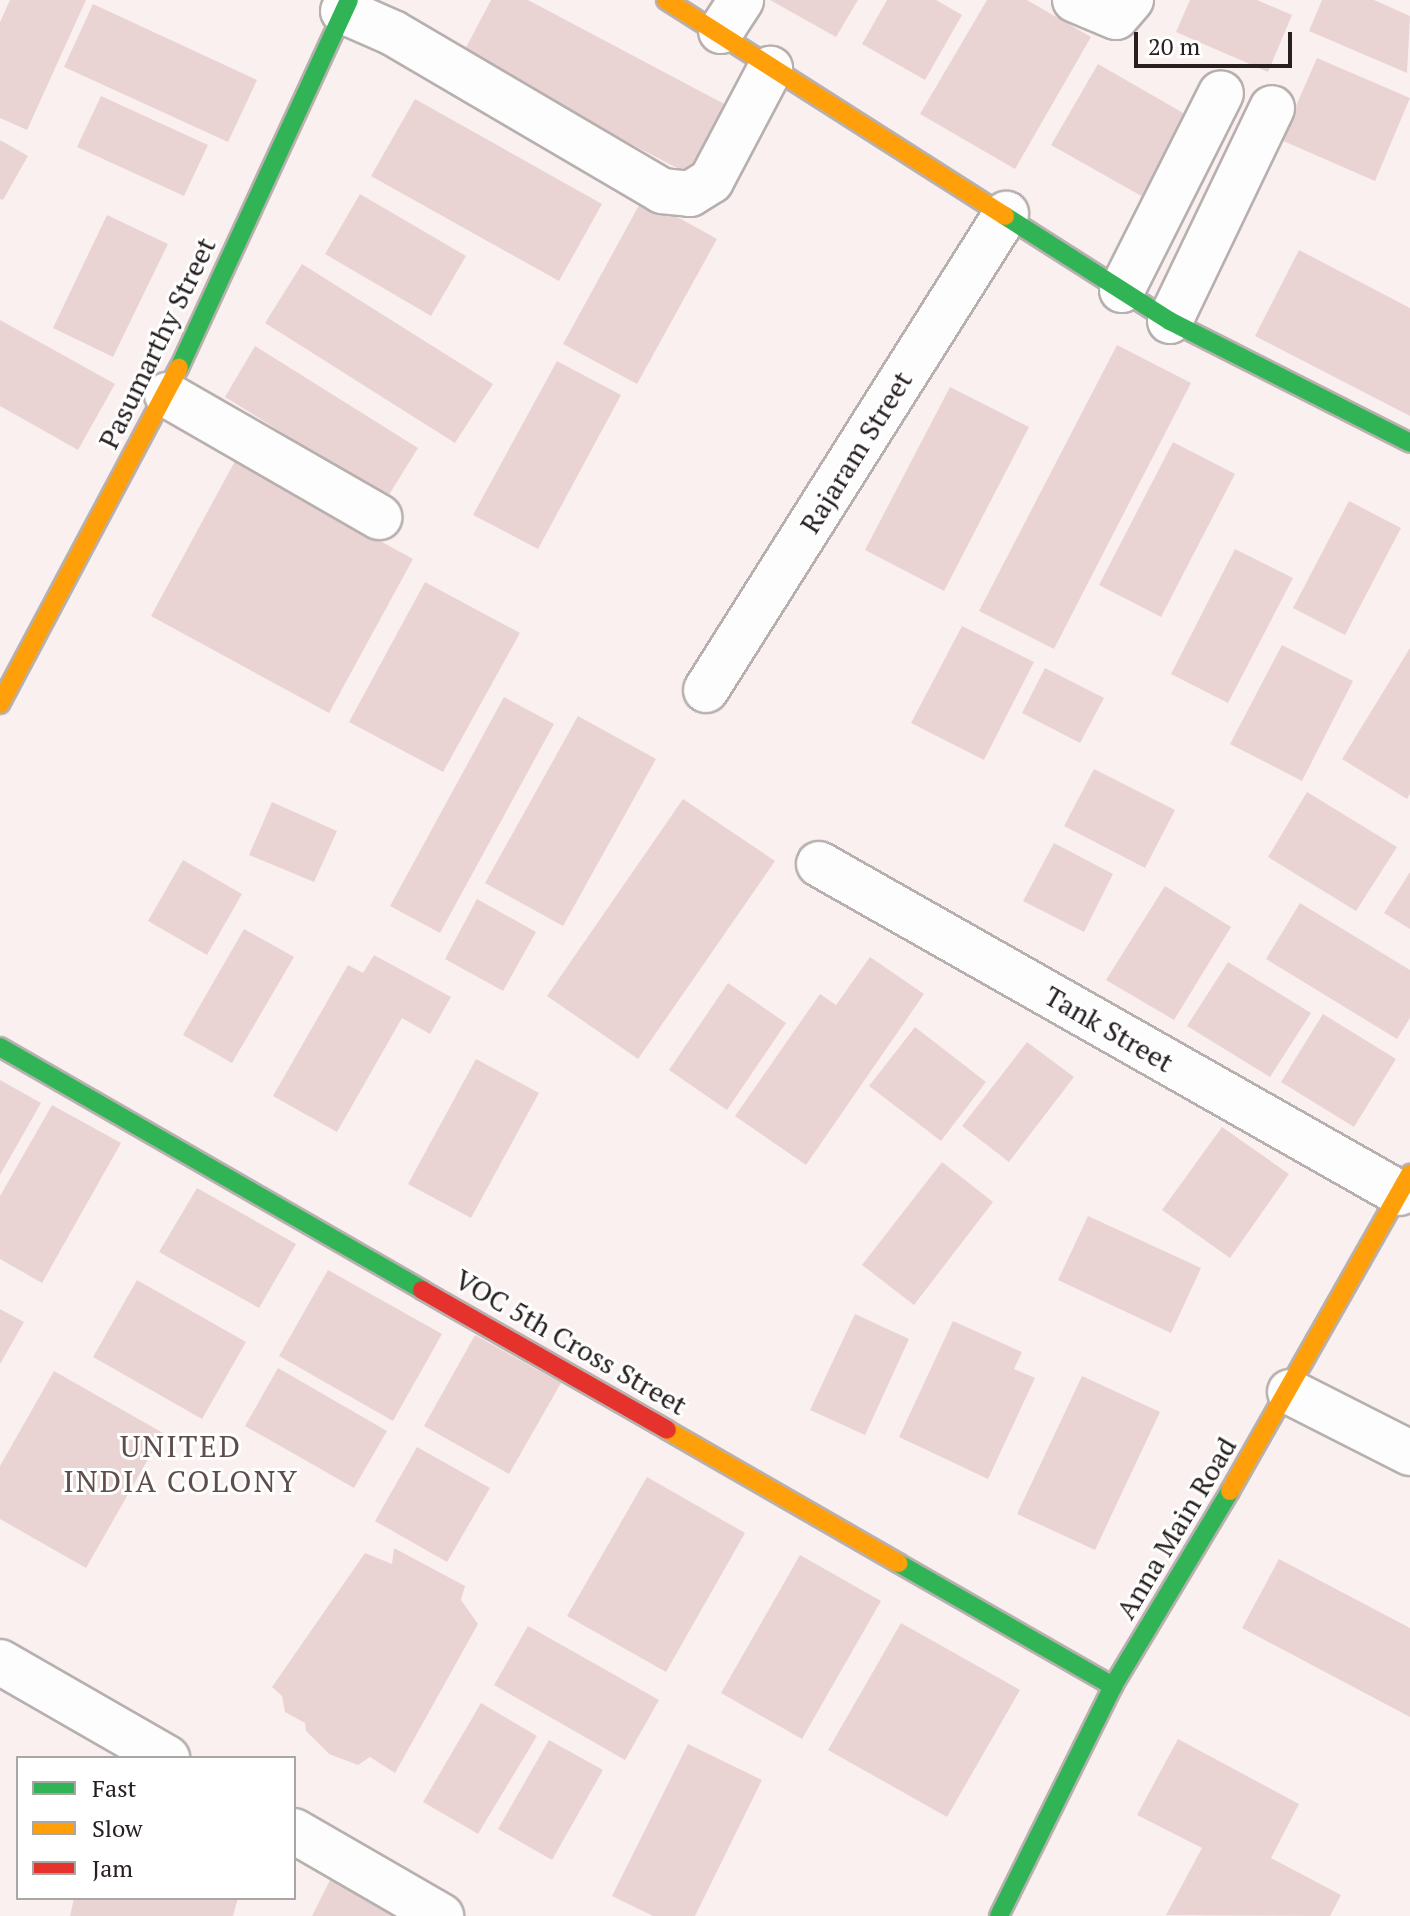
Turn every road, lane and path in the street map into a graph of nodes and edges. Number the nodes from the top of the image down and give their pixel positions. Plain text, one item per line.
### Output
1 (666, 0) edge
2 (1075, 0) edge
3 (1131, 0) edge
4 (346, 6) edge
5 (731, 16) edge
6 (770, 69) junction
7 (1221, 93) dead end
8 (1272, 108) dead end
9 (1006, 214) junction
10 (1122, 290) junction
11 (1170, 321) junction
12 (167, 395) junction
13 (1410, 443) edge
14 (379, 517) dead end
15 (706, 690) dead end
16 (0, 704) edge
17 (819, 864) dead end
18 (0, 1047) edge
19 (1405, 1183) edge
20 (1290, 1392) junction
21 (1410, 1453) edge
22 (0, 1662) edge
23 (1113, 1686) junction
24 (164, 1756) edge
25 (296, 1832) edge
26 (441, 1916) edge
27 (999, 1916) edge

1 - 5 street
2 - 3 street
4 - 6 street
4 - 12 street, Pasumarthy Street
5 - 6 street
6 - 9 street
7 - 10 street
8 - 11 street
9 - 10 street
9 - 15 street, Rajaram Street
10 - 11 street
11 - 13 street
12 - 14 street
12 - 16 street, Pasumarthy Street
17 - 19 street, Tank Street
18 - 23 street, VOC 5th Cross Street
19 - 20 street, Anna Main Road
20 - 21 street
20 - 23 street, Anna Main Road
22 - 24 street
23 - 27 street, Anna Main Road
25 - 26 street

